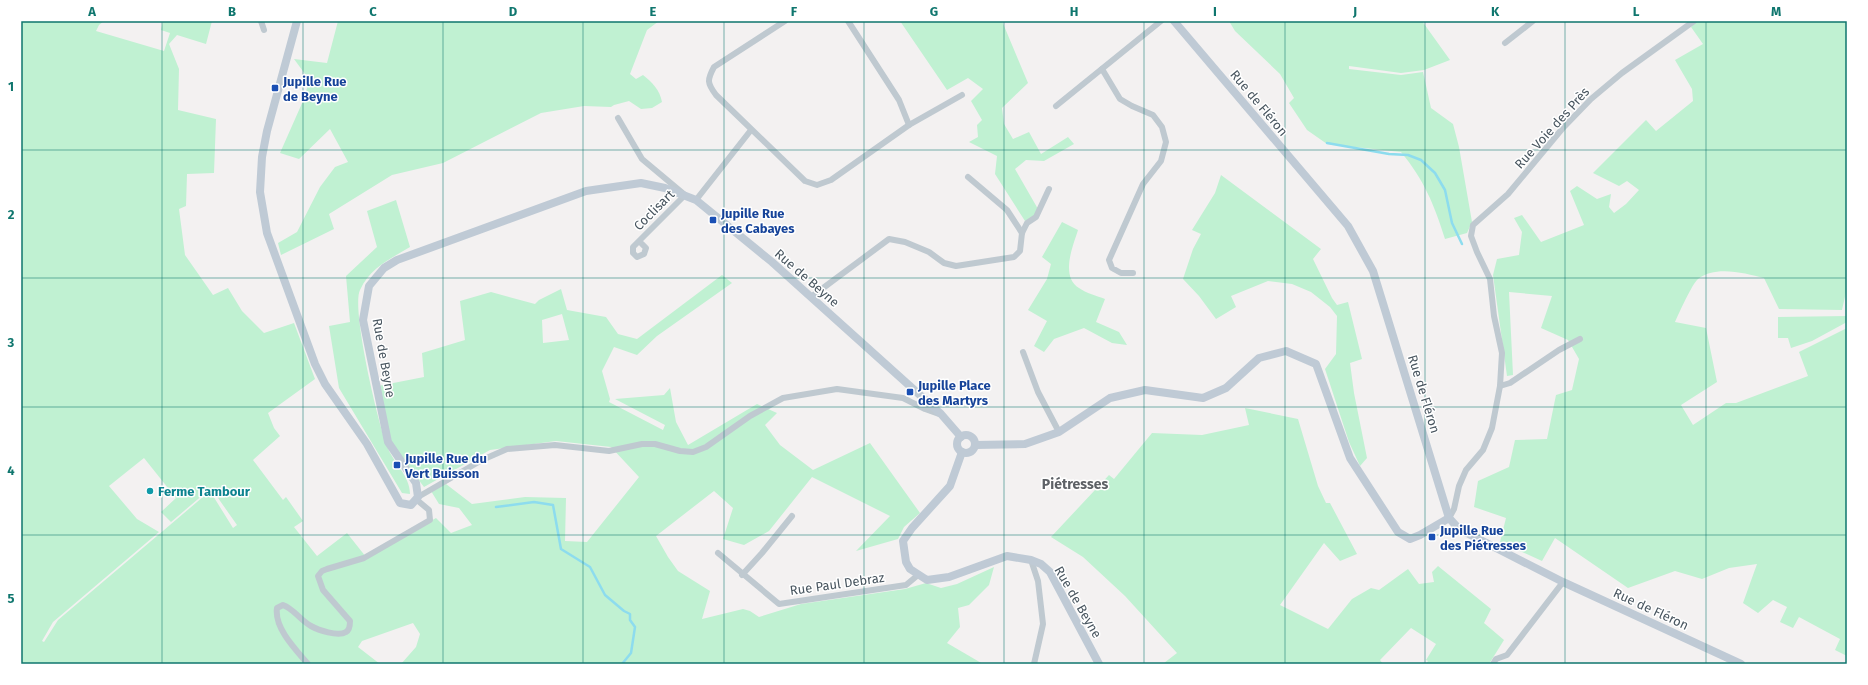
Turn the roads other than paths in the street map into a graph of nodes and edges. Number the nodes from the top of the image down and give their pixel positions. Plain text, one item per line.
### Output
1 (261, 21) edge
2 (297, 21) edge
3 (785, 21) edge
4 (848, 21) edge
5 (1161, 21) edge
6 (1174, 21) edge
7 (1533, 21) edge
8 (1694, 21) edge
9 (264, 30) dead end
10 (1505, 43) dead end
11 (1102, 69) junction
12 (962, 95) dead end
13 (1056, 106) dead end
14 (618, 118) dead end
15 (909, 125) junction
16 (751, 130) junction
17 (968, 176) dead end
18 (1049, 189) dead end
19 (685, 195) junction
20 (696, 200) junction
21 (1022, 233) junction
22 (639, 241) dead end
23 (1133, 273) dead end
24 (811, 296) junction
25 (1580, 339) dead end
26 (1023, 352) dead end
27 (1500, 386) junction
28 (941, 414) junction
29 (1060, 432) junction
30 (961, 437) junction
31 (975, 445) junction
32 (962, 452) junction
33 (417, 498) junction
34 (792, 516) dead end
35 (1449, 518) junction
36 (718, 553) dead end
37 (1031, 560) junction
38 (742, 574) junction
39 (918, 575) junction
40 (1564, 582) junction
41 (308, 664) edge
42 (1034, 664) edge
43 (1099, 664) edge
44 (1493, 664) edge
45 (1741, 664) edge

1 - 9 street
2 - 33 street
3 - 16 street
4 - 15 street
5 - 11 street
6 - 35 street, Rue de Fléron
7 - 10 street
8 - 27 street, Rue Voie des Près
11 - 13 street
11 - 23 street
12 - 15 street
14 - 19 street
15 - 16 street
16 - 20 street
17 - 21 street
18 - 21 street
19 - 20 street, Rue de Beyne
19 - 22 street, Coclisart
19 - 33 street, Rue de Beyne
20 - 24 street, Rue de Beyne
21 - 24 street
24 - 28 street, Rue de Beyne
25 - 27 street
26 - 29 street
27 - 35 street, Rue Voie des Près
28 - 30 street, Rue de Beyne
28 - 33 street
29 - 31 street
29 - 35 street
30 - 31 street
30 - 32 street
31 - 32 street
32 - 39 street
33 - 41 street
34 - 38 street
35 - 40 street, Rue de Fléron
36 - 38 street, Rue Paul Debraz
37 - 39 street, Rue de Beyne
37 - 42 street
37 - 43 street, Rue de Beyne
38 - 39 street, Rue Paul Debraz
40 - 44 street
40 - 45 street, Rue de Fléron

